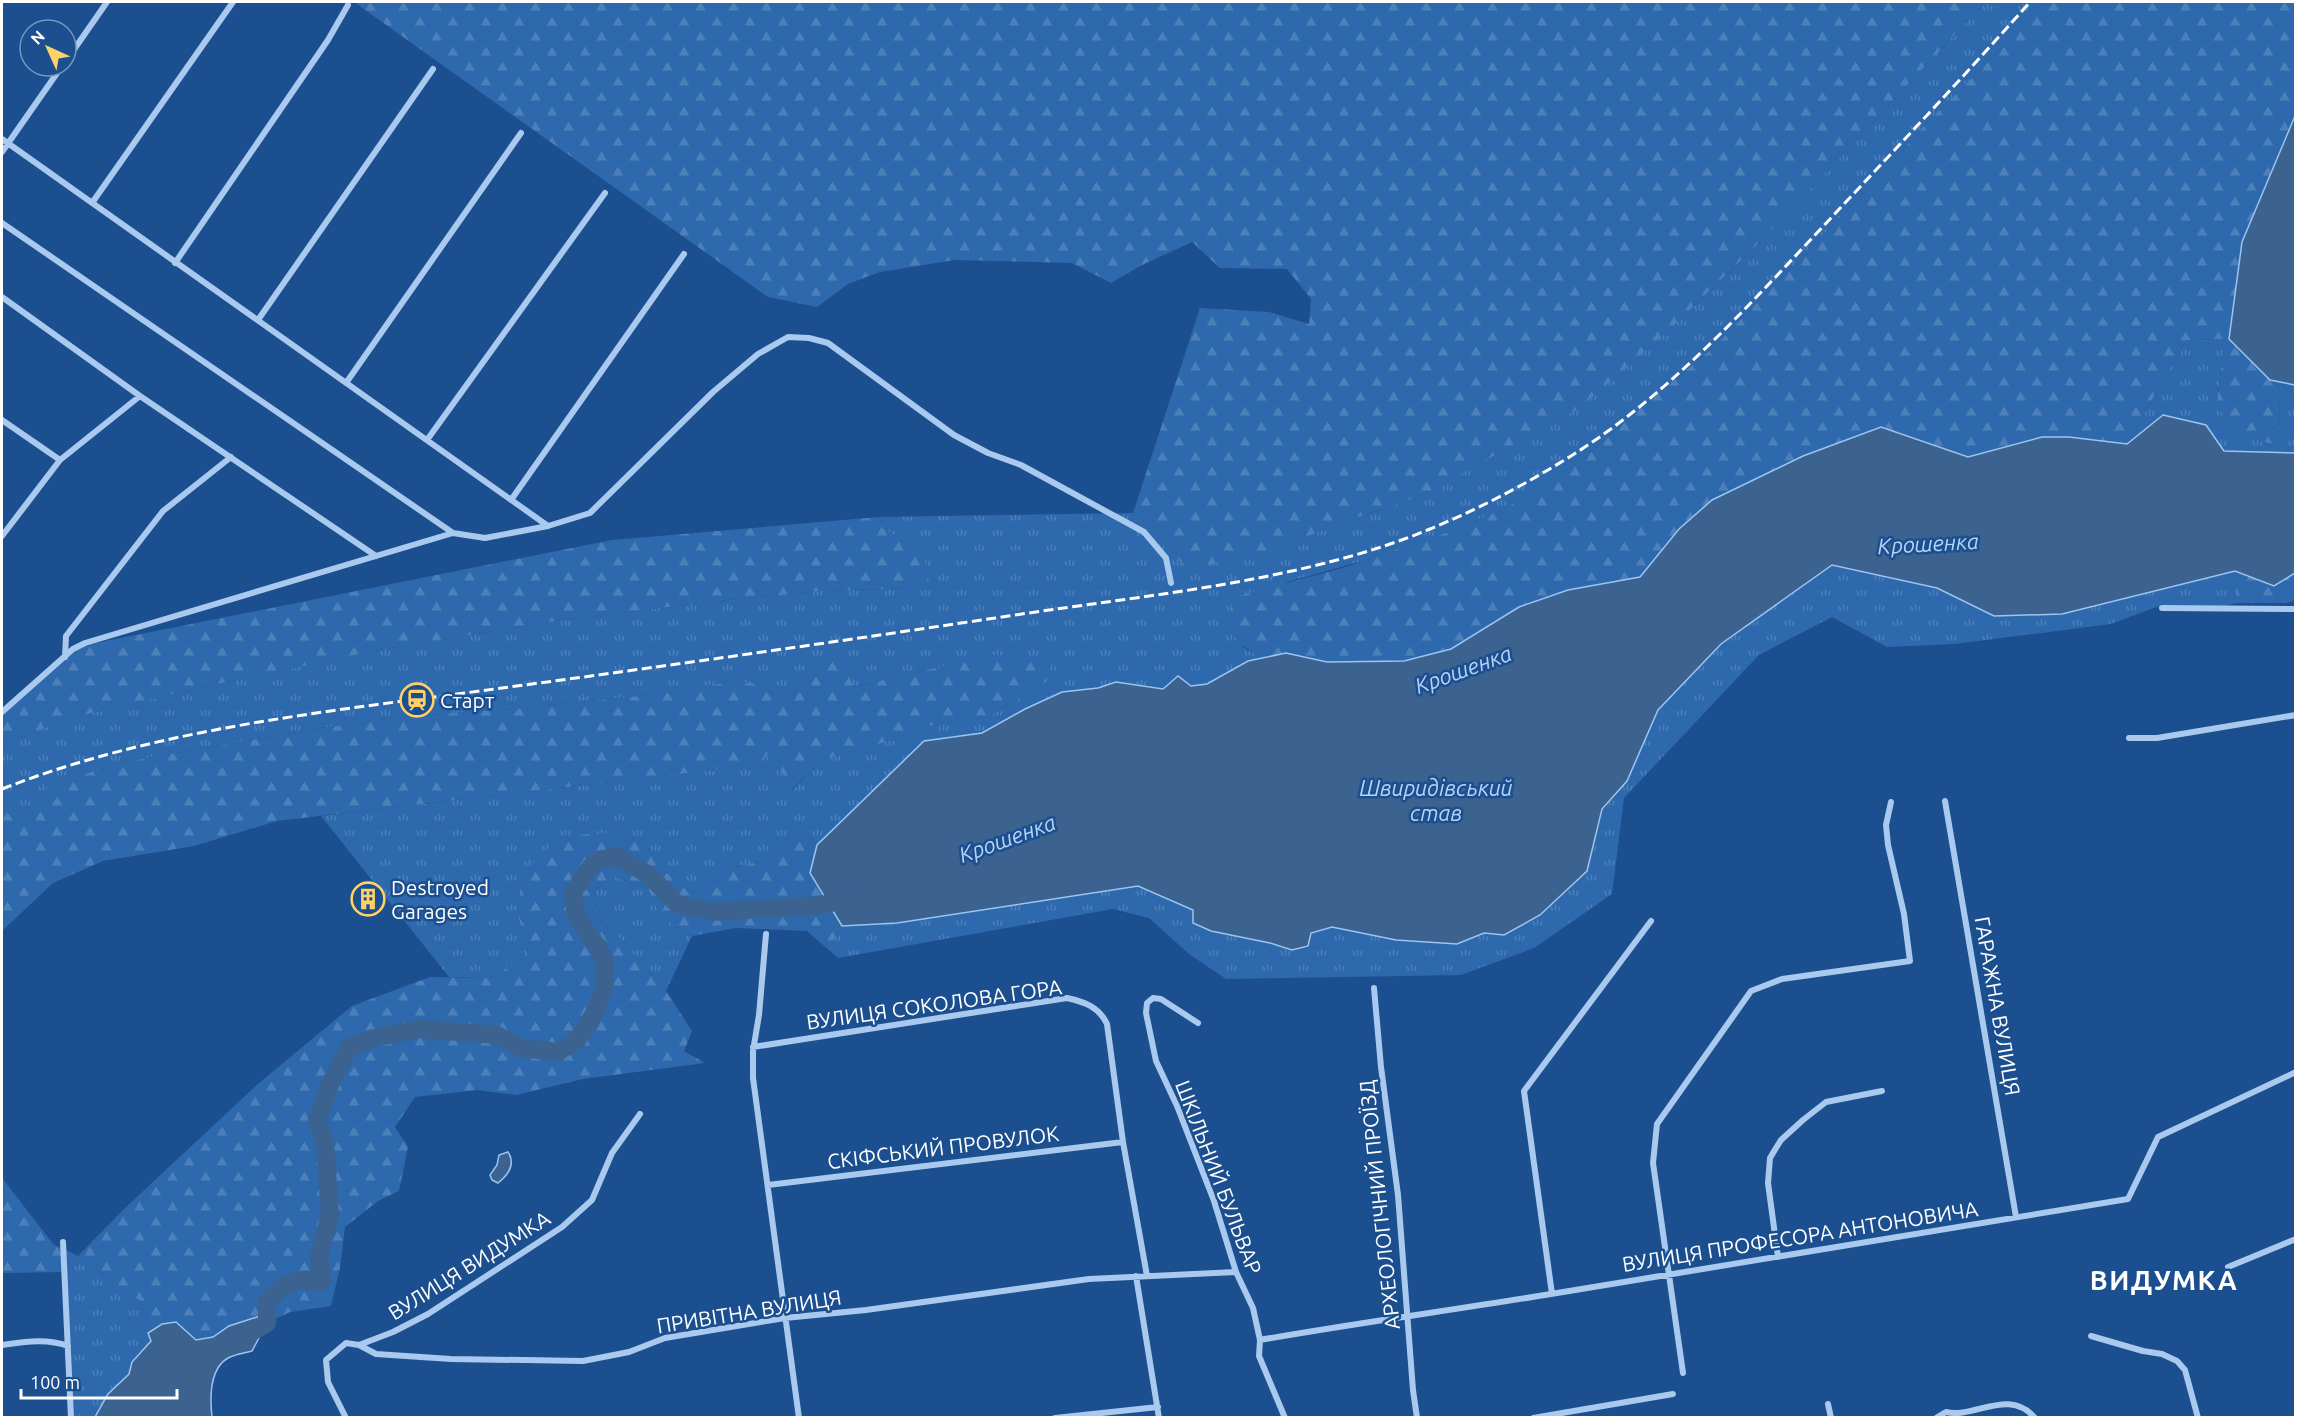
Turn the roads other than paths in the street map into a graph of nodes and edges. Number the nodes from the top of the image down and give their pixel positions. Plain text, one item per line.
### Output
1 (107, 2) edge
2 (233, 2) edge
3 (348, 5) dead end
4 (78, 44) edge
5 (433, 69) dead end
6 (54, 78) edge
7 (521, 133) dead end
8 (2, 139) edge
9 (8, 144) junction
10 (2, 152) edge
11 (605, 193) dead end
12 (92, 203) junction
13 (2, 223) edge
14 (684, 254) dead end
15 (175, 263) junction
16 (2, 297) edge
17 (258, 320) junction
18 (346, 383) junction
19 (140, 396) junction
20 (2, 420) edge
21 (427, 440) junction
22 (231, 457) junction
23 (60, 460) junction
24 (511, 500) junction
25 (548, 526) junction
26 (453, 533) junction
27 (2, 536) edge
28 (376, 556) junction
29 (1171, 583) dead end
30 (2162, 608) dead end
31 (2295, 609) edge
32 (65, 657) junction
33 (2, 712) edge
34 (2295, 716) edge
35 (2129, 738) dead end
36 (1945, 801) dead end
37 (1891, 802) dead end
38 (1651, 921) dead end
39 (766, 934) dead end
40 (1374, 988) dead end
41 (1198, 1023) dead end
42 (753, 1047) junction
43 (2295, 1072) edge
44 (1882, 1091) dead end
45 (640, 1114) dead end
46 (1123, 1142) junction
47 (768, 1185) junction
48 (2016, 1217) junction
49 (2295, 1240) edge
50 (63, 1242) dead end
51 (1778, 1257) junction
52 (2228, 1267) dead end
53 (1236, 1272) junction
54 (1668, 1275) junction
55 (1136, 1276) junction
56 (1147, 1276) junction
57 (1552, 1294) junction
58 (1408, 1315) junction
59 (785, 1318) junction
60 (2091, 1336) dead end
61 (1260, 1340) junction
62 (2, 1345) edge
63 (359, 1345) junction
64 (68, 1346) junction
65 (1683, 1373) dead end
66 (1673, 1394) dead end
67 (1828, 1404) dead end
68 (1158, 1407) junction
69 (1957, 1417) edge
70 (70, 1418) edge
71 (345, 1418) edge
72 (799, 1418) edge
73 (1054, 1418) edge
74 (1160, 1418) edge
75 (1285, 1418) edge
76 (1417, 1418) edge
77 (1533, 1418) edge
78 (1831, 1418) edge
79 (1936, 1418) edge
80 (2036, 1418) edge
81 (2198, 1418) edge

1 - 4 street
2 - 12 street
3 - 15 street
5 - 17 street
6 - 9 street
7 - 18 street
8 - 9 street
9 - 10 street
9 - 12 street
11 - 21 street
12 - 15 street
13 - 26 street
14 - 24 street
15 - 17 street
16 - 19 street
17 - 18 street
18 - 21 street
19 - 22 street
19 - 23 street
20 - 23 street
21 - 24 street
22 - 28 street
22 - 32 street
23 - 27 street
24 - 25 street
25 - 26 street
25 - 29 street
26 - 28 street
28 - 32 street
30 - 31 street
32 - 33 street
34 - 35 street
36 - 48 street, ГАРАЖНА ВУЛИЦЯ
37 - 54 street
38 - 57 street
39 - 42 street
40 - 58 street, АРХЕОЛОГІЧНИЙ ПРОЇЗД
41 - 53 street, ШКІЛЬНИЙ БУЛЬВАР
42 - 46 street, ВУЛИЦЯ СОКОЛОВА ГОРА
42 - 47 street
43 - 48 street, ВУЛИЦЯ ПРОФЕСОРА АНТОНОВИЧА
44 - 51 street
45 - 63 street, ВУЛИЦЯ ВИДУМКА
46 - 47 street, СКІФСЬКИЙ ПРОВУЛОК
46 - 56 street, ВУЛИЦЯ СОКОЛОВА ГОРА
47 - 59 street
48 - 51 street, ВУЛИЦЯ ПРОФЕСОРА АНТОНОВИЧА
49 - 52 street
50 - 64 street
51 - 54 street, ВУЛИЦЯ ПРОФЕСОРА АНТОНОВИЧА
53 - 56 street
53 - 61 street, ШКІЛЬНИЙ БУЛЬВАР
54 - 57 street, ВУЛИЦЯ ПРОФЕСОРА АНТОНОВИЧА
54 - 65 street
55 - 56 street, ПРИВІТНА ВУЛИЦЯ
55 - 59 street, ПРИВІТНА ВУЛИЦЯ
55 - 68 street
57 - 58 street, ВУЛИЦЯ ПРОФЕСОРА АНТОНОВИЧА
58 - 61 street, ВУЛИЦЯ ПРОФЕСОРА АНТОНОВИЧА
58 - 76 street, АРХЕОЛОГІЧНИЙ ПРОЇЗД
59 - 63 street, ПРИВІТНА ВУЛИЦЯ
59 - 72 street
60 - 81 street
61 - 75 street, ШКІЛЬНИЙ БУЛЬВАР
62 - 64 street
63 - 71 street, ВУЛИЦЯ ВИДУМКА
64 - 70 street
66 - 77 street
67 - 78 street
68 - 73 street
68 - 74 street
69 - 79 street
69 - 80 street

